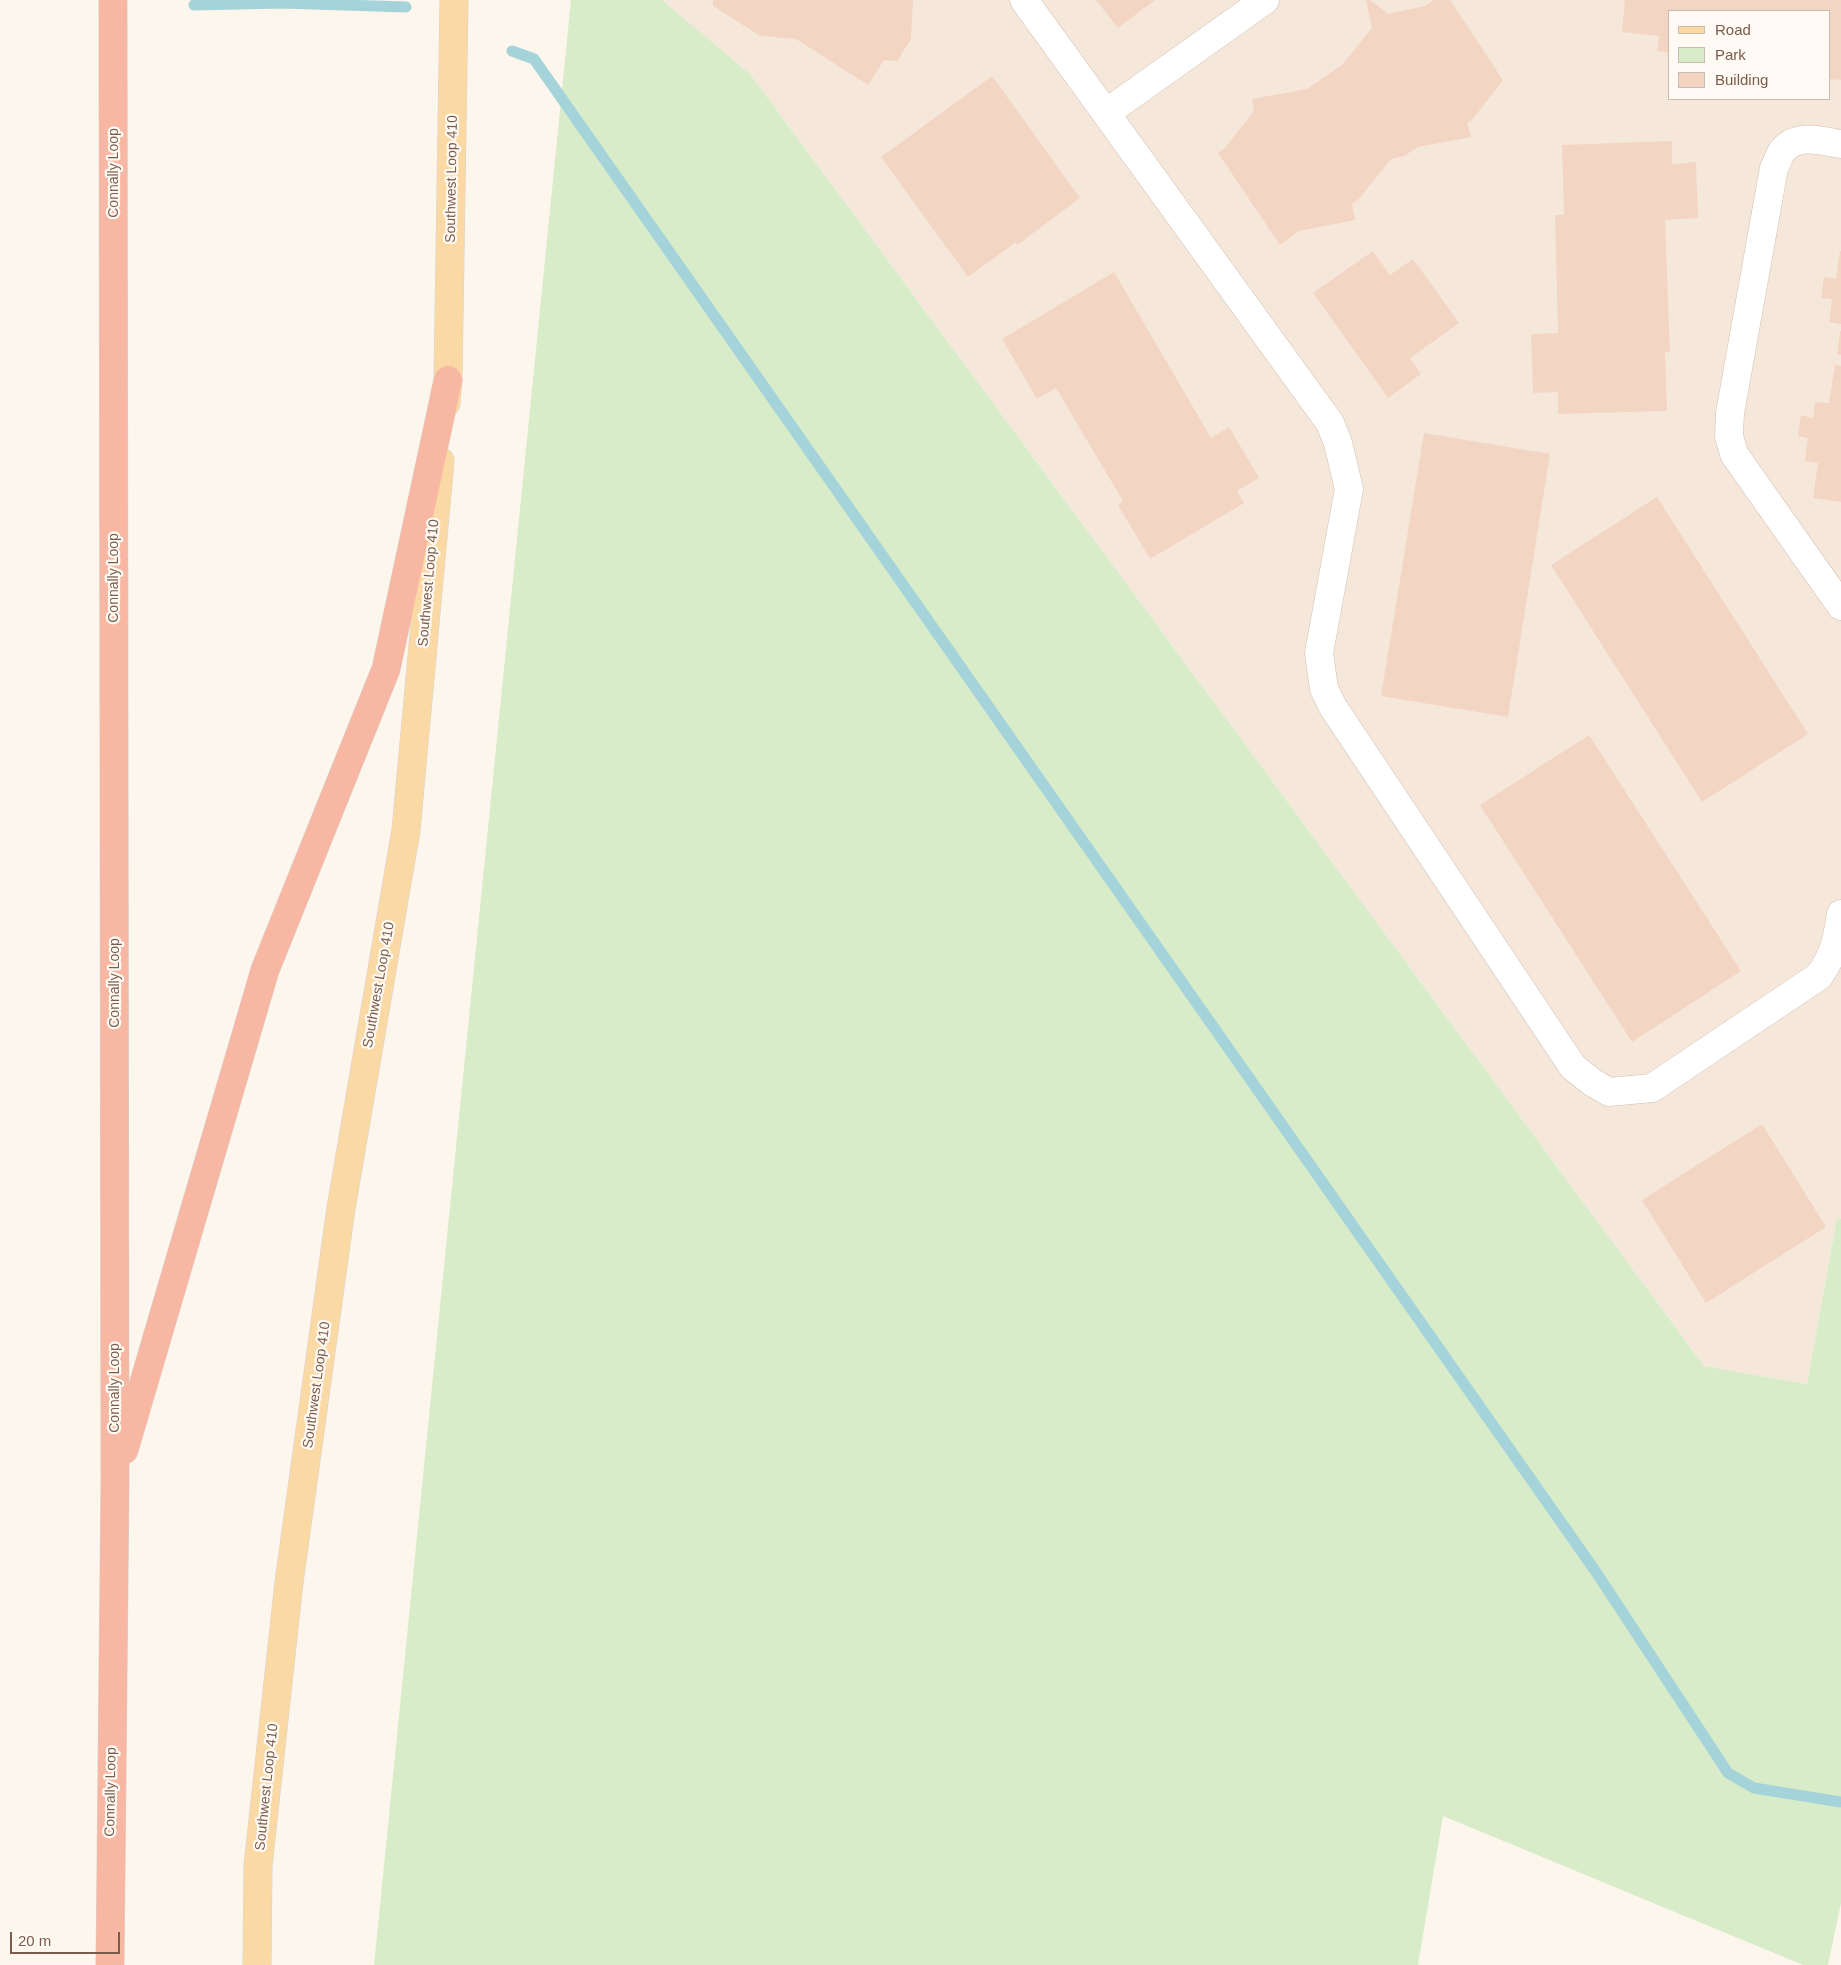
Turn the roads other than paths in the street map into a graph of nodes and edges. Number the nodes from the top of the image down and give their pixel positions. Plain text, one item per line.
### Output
1 (114, 0) edge
2 (454, 0) edge
3 (1024, 0) edge
4 (1265, 0) edge
5 (1106, 113) junction
6 (1841, 144) edge
7 (448, 380) junction
8 (1841, 606) edge
9 (1841, 914) edge
10 (115, 1480) junction
11 (110, 1965) edge
12 (257, 1965) edge

1 - 10 highway, Connally Loop
2 - 7 main road, Southwest Loop 410
3 - 5 lane
4 - 5 lane
5 - 9 lane
6 - 8 lane
7 - 10 highway
7 - 12 main road, Southwest Loop 410
10 - 11 highway, Connally Loop

